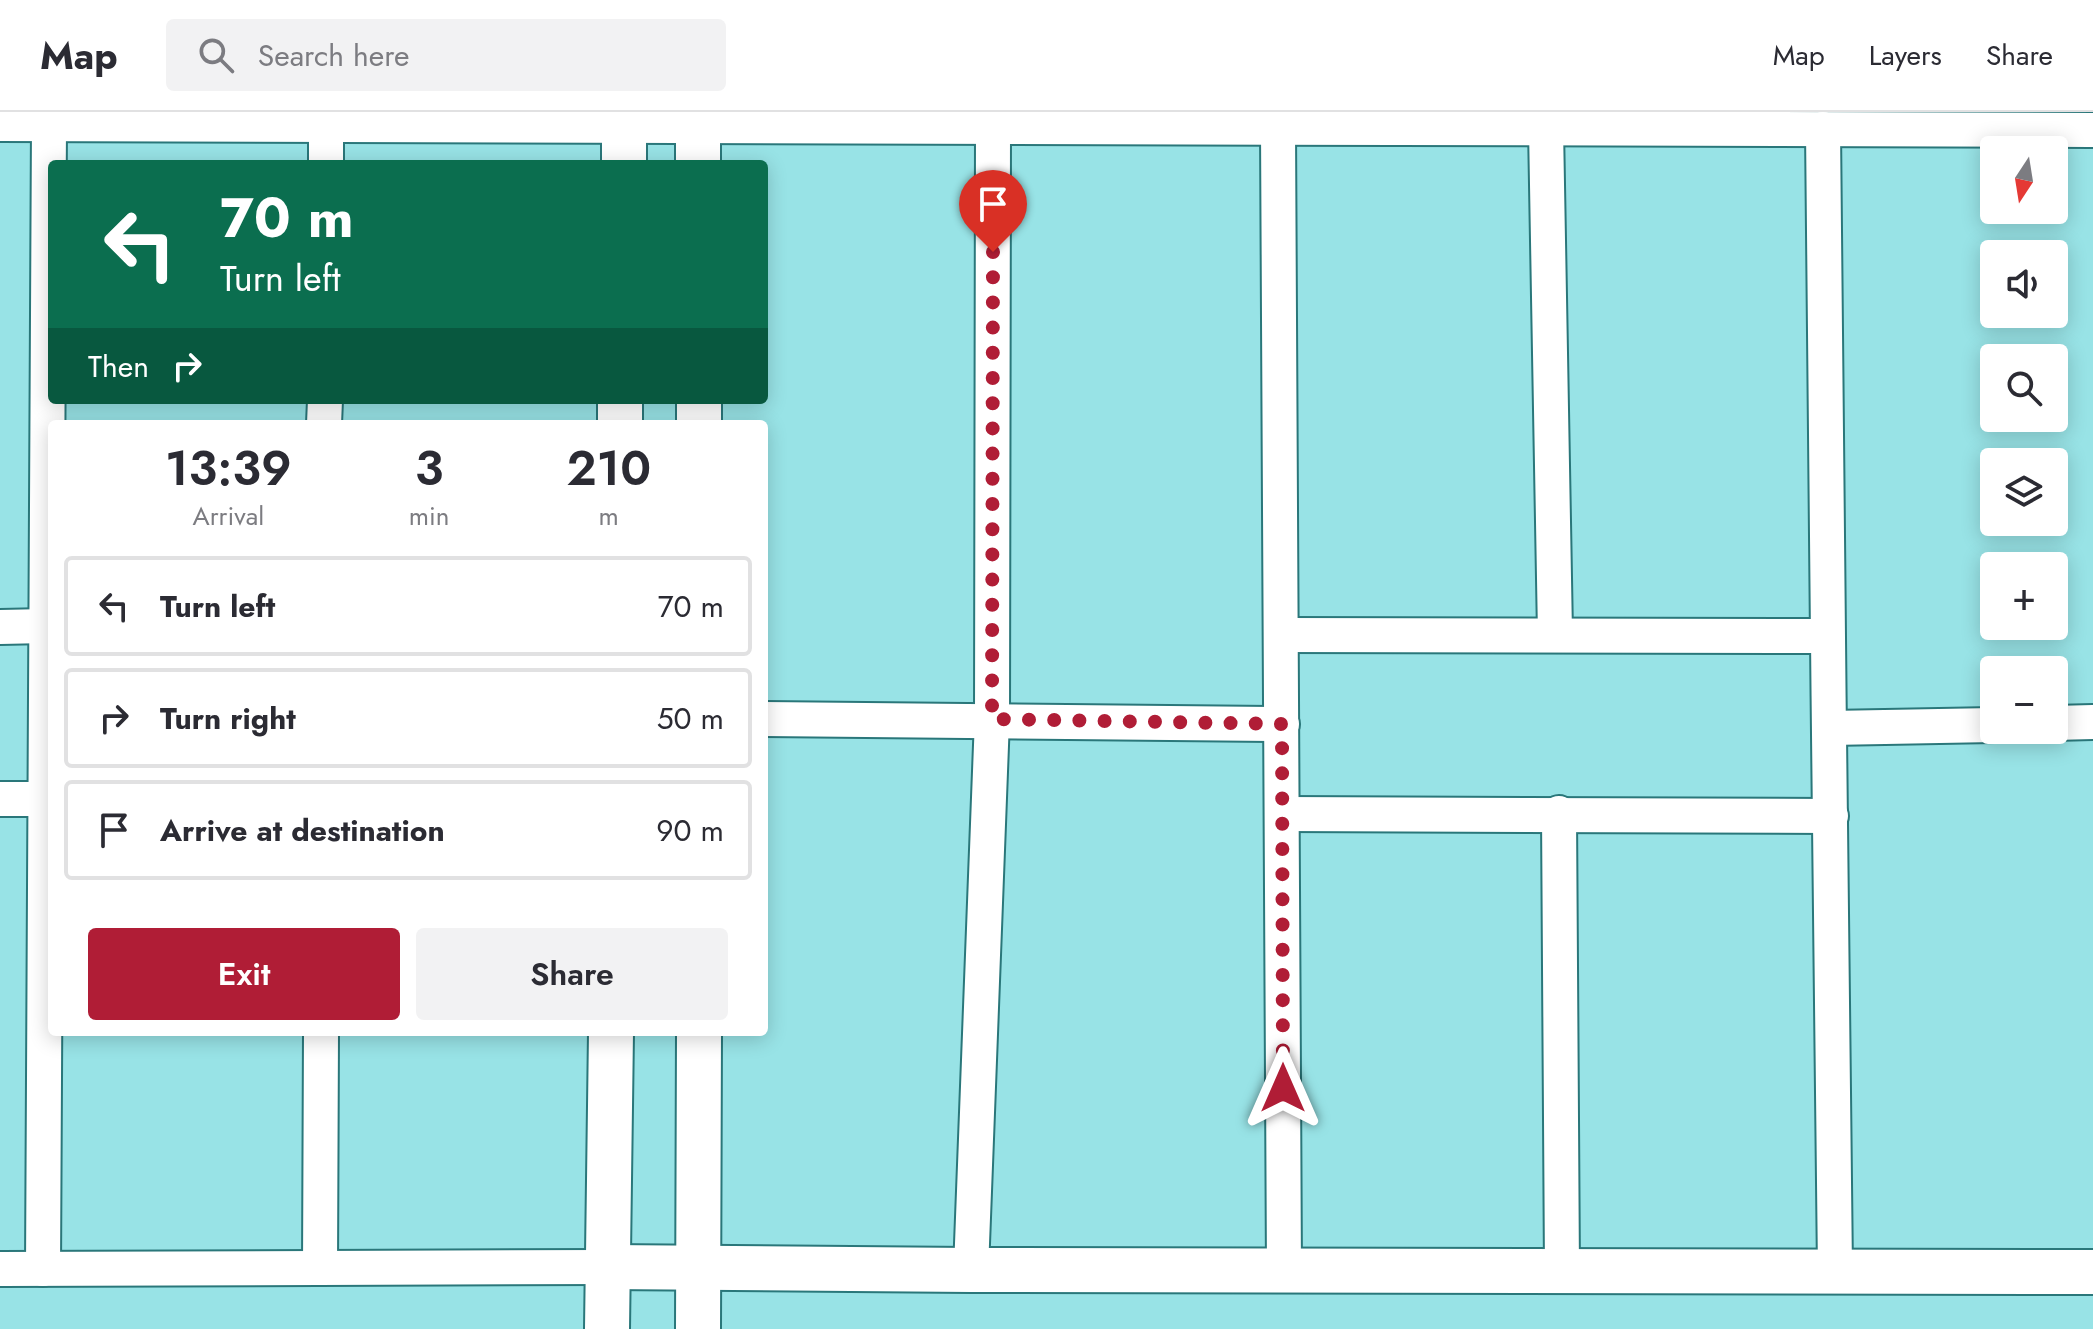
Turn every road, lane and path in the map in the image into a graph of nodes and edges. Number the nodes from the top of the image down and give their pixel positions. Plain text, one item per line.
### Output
1 (0, 124) edge
2 (49, 124) junction
3 (326, 125) junction
4 (993, 127) junction
5 (1278, 128) junction
6 (1546, 128) junction
7 (1823, 129) junction
8 (2093, 130) edge
9 (624, 145) edge
10 (698, 145) edge
11 (49, 160) edge
12 (326, 160) edge
13 (48, 291) edge
14 (46, 626) junction
15 (0, 627) edge
16 (1555, 634) junction
17 (1282, 635) junction
18 (1826, 636) junction
19 (48, 683) edge
20 (768, 719) edge
21 (992, 719) junction
22 (2093, 722) edge
23 (2068, 723) edge
24 (1282, 724) junction
25 (1980, 725) edge
26 (1830, 728) junction
27 (48, 729) edge
28 (0, 799) edge
29 (44, 799) junction
30 (1559, 813) junction
31 (1283, 814) junction
32 (1831, 816) junction
33 (321, 1036) edge
34 (611, 1036) edge
35 (699, 1036) edge
36 (320, 1267) junction
37 (608, 1267) junction
38 (699, 1268) junction
39 (0, 1269) edge
40 (43, 1269) junction
41 (971, 1270) junction
42 (1284, 1271) junction
43 (1562, 1271) junction
44 (1835, 1271) junction
45 (2093, 1272) edge
46 (607, 1329) edge
47 (698, 1329) edge

1 - 2 street
2 - 3 street
2 - 11 street
3 - 9 street
3 - 12 street
4 - 5 street
4 - 10 street
4 - 21 street
5 - 6 street
5 - 17 street
6 - 7 street
6 - 16 street
7 - 8 street
7 - 18 street
9 - 10 street
13 - 14 street
14 - 15 street
14 - 19 street
16 - 17 street
16 - 18 street
17 - 24 street
18 - 26 street
20 - 21 street
21 - 24 street
21 - 41 street
22 - 23 street
24 - 31 street
25 - 26 street
26 - 32 street
27 - 29 street
28 - 29 street
29 - 40 street
30 - 31 street
30 - 32 street
30 - 43 street
31 - 42 street
32 - 44 street
33 - 36 street
34 - 37 street
35 - 38 street
36 - 37 street
36 - 40 street
37 - 38 street
37 - 46 street
38 - 41 street
38 - 47 street
39 - 40 street
41 - 42 street
42 - 43 street
43 - 44 street
44 - 45 street

